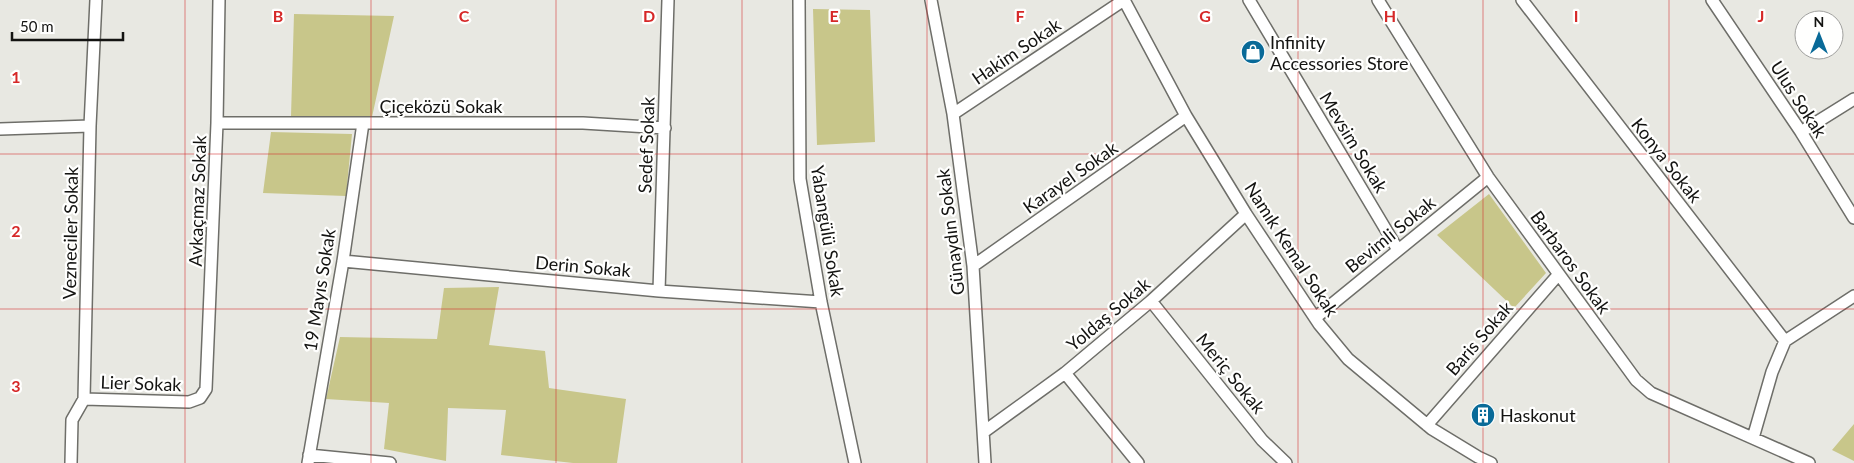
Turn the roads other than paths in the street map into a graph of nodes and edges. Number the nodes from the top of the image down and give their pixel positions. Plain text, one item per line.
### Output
1 (96, 0) edge
2 (220, 0) edge
3 (668, 0) edge
4 (794, 0) edge
5 (800, 0) edge
6 (931, 0) edge
7 (1124, 0) edge
8 (1249, 0) edge
9 (1378, 0) edge
10 (1522, 0) edge
11 (1712, 0) edge
12 (1854, 99) edge
13 (953, 114) junction
14 (1186, 116) junction
15 (217, 123) junction
16 (363, 123) junction
17 (90, 126) junction
18 (665, 128) junction
19 (0, 129) edge
20 (1801, 132) junction
21 (1488, 177) junction
22 (1246, 214) junction
23 (1854, 218) edge
24 (1398, 250) junction
25 (342, 261) junction
26 (974, 266) junction
27 (1558, 275) junction
28 (659, 291) junction
29 (1854, 296) edge
30 (1152, 301) junction
31 (821, 302) junction
32 (1314, 318) junction
33 (1785, 341) junction
34 (1065, 373) junction
35 (84, 398) junction
36 (197, 400) joint
37 (1427, 425) junction
38 (985, 431) junction
39 (1753, 438) junction
40 (308, 459) edge
41 (70, 463) edge
42 (390, 463) edge
43 (855, 463) edge
44 (985, 463) edge
45 (1138, 463) edge
46 (1286, 463) edge
47 (1491, 463) edge
48 (1809, 463) edge

1 - 17 street, Vezneciler Sokak
2 - 15 street, Avkaçmaz Sokak
3 - 18 street, Sedef Sokak
4 - 5 street
5 - 31 street, Yabangülü Sokak
6 - 13 street, Günaydın Sokak
7 - 13 street, Hakim Sokak
7 - 14 street, Namık Kemal Sokak
8 - 24 street, Mevsim Sokak
9 - 21 street, Barbaros Sokak
10 - 33 street, Konya Sokak
11 - 20 street, Ulus Sokak
12 - 20 street
13 - 26 street, Günaydın Sokak
14 - 22 street, Namık Kemal Sokak
14 - 26 street, Karayel Sokak
15 - 16 street, Çiçeközü Sokak
15 - 36 street, Avkaçmaz Sokak
16 - 18 street, Çiçeközü Sokak
16 - 25 street, 19 Mayıs Sokak
17 - 19 street
17 - 35 street, Vezneciler Sokak
18 - 28 street, Sedef Sokak
20 - 23 street, Ulus Sokak
21 - 24 street, Bevimli Sokak
21 - 27 street, Barbaros Sokak
22 - 30 street, Yoldaş Sokak
22 - 32 street, Namık Kemal Sokak
24 - 32 street, Bevimli Sokak
25 - 28 street, Derin Sokak
25 - 40 street, 19 Mayıs Sokak
26 - 38 street, Günaydın Sokak
27 - 37 street, Baris Sokak
27 - 39 street, Barbaros Sokak
28 - 31 street, Derin Sokak
29 - 33 street
30 - 34 street, Yoldaş Sokak
30 - 46 street, Meriç Sokak
31 - 43 street, Yabangülü Sokak
32 - 37 street, Namık Kemal Sokak
33 - 39 street
34 - 38 street, Yoldaş Sokak
34 - 45 street
35 - 36 street, Lier Sokak
35 - 41 street, Vezneciler Sokak
37 - 47 street, Namık Kemal Sokak
38 - 44 street, Günaydın Sokak
39 - 48 street, Barbaros Sokak
40 - 42 street

